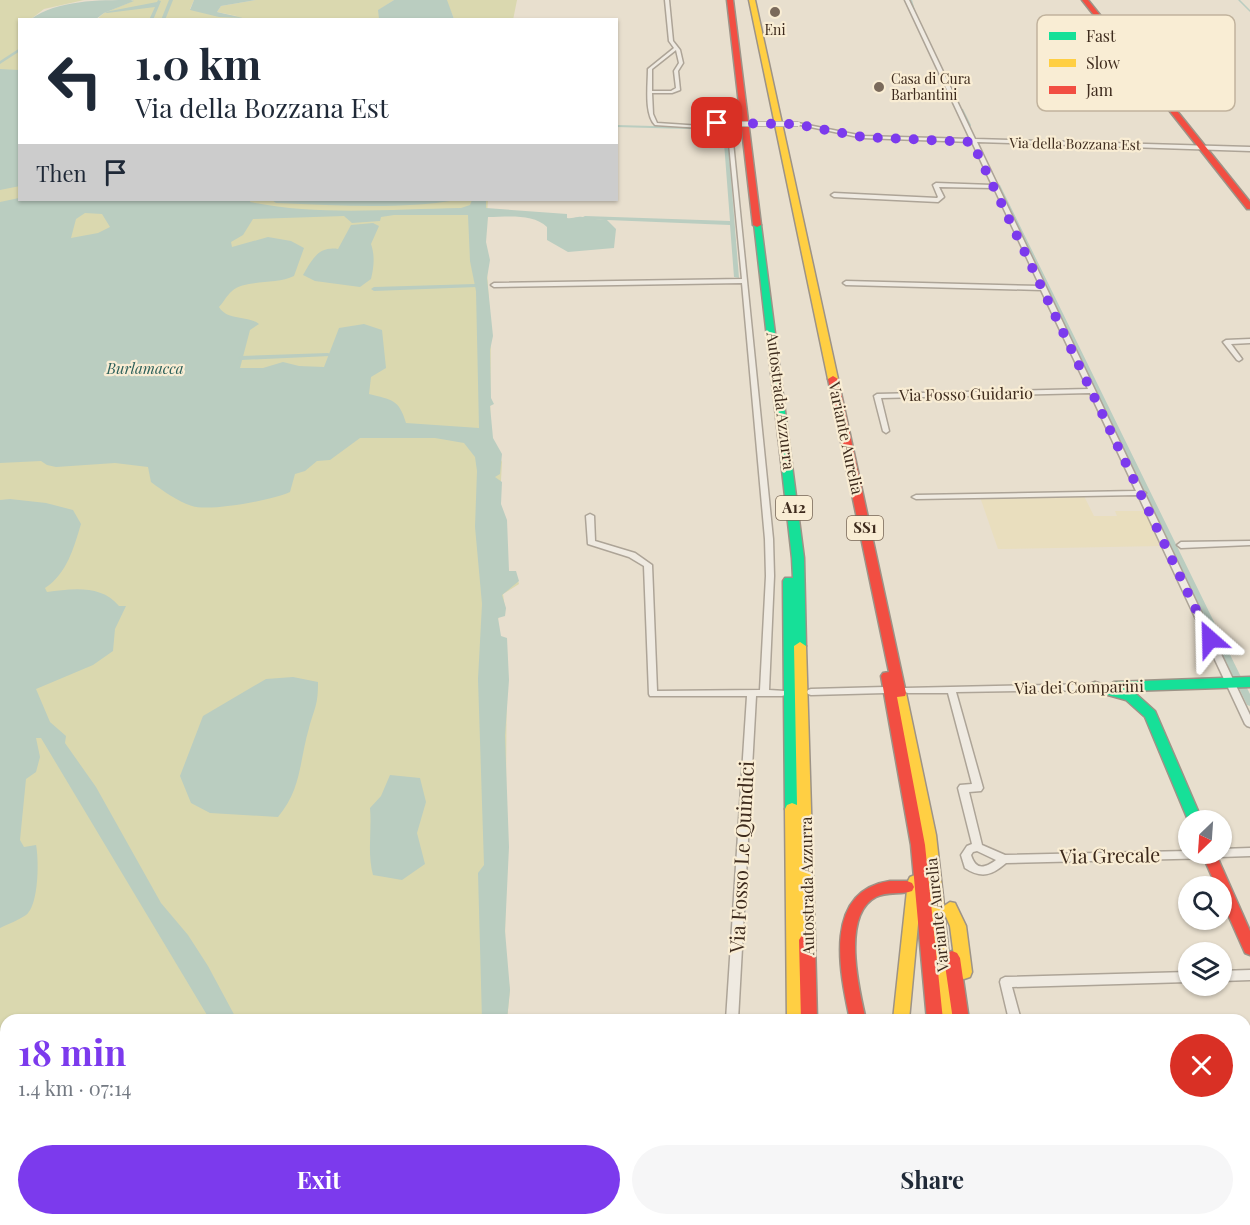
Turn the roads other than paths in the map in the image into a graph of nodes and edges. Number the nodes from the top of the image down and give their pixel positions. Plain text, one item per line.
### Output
1 (667, 0) edge
2 (725, 0) edge
3 (730, 0) edge
4 (750, 0) edge
5 (906, 0) edge
6 (1085, 0) edge
7 (1097, 15) edge
8 (676, 48) junction
9 (650, 92) junction
10 (1174, 111) edge
11 (715, 127) junction
12 (972, 142) junction
13 (1203, 148) junction
14 (1250, 149) edge
15 (993, 187) junction
16 (834, 195) dead end
17 (1250, 207) edge
18 (745, 281) junction
19 (846, 283) dead end
20 (494, 285) dead end
21 (1043, 288) junction
22 (1250, 341) edge
23 (1239, 359) dead end
24 (1093, 391) junction
25 (886, 431) dead end
26 (1142, 493) junction
27 (916, 497) dead end
28 (590, 516) dead end
29 (1250, 543) edge
30 (1181, 545) dead end
31 (1250, 682) edge
32 (1230, 683) junction
33 (1138, 686) junction
34 (1166, 686) junction
35 (1095, 687) junction
36 (951, 689) junction
37 (885, 690) dead end
38 (908, 690) dead end
39 (811, 692) dead end
40 (764, 693) junction
41 (782, 693) dead end
42 (752, 694) junction
43 (1146, 701) junction
44 (1250, 724) edge
45 (1191, 810) edge
46 (929, 836) junction
47 (918, 845) junction
48 (978, 847) junction
49 (1250, 852) edge
50 (1232, 853) edge
51 (1178, 855) edge
52 (1004, 859) junction
53 (1213, 864) edge
54 (907, 887) dead end
55 (950, 908) dead end
56 (1250, 948) edge
57 (1250, 975) edge
58 (1178, 976) edge
59 (1232, 976) edge
60 (732, 1014) edge
61 (795, 1014) edge
62 (809, 1014) edge
63 (857, 1014) edge
64 (903, 1014) edge
65 (934, 1014) edge
66 (947, 1014) edge
67 (960, 1014) edge
68 (970, 1014) edge
69 (1013, 1014) edge

1 - 8 street
2 - 61 main road, Autostrada Azzurra / A12
3 - 62 main road, Autostrada Azzurra / A12
4 - 46 main road, Variante Aurelia / SS1
4 - 47 main road, Variante Aurelia / SS1
5 - 12 street
6 - 7 main road
8 - 9 street
8 - 9 street
9 - 11 street, Via della Bozzana Est
10 - 13 main road
11 - 12 street, Via della Bozzana Est, bridge
11 - 18 street
12 - 13 street, Via della Bozzana Est
12 - 15 street
13 - 14 street, Via della Bozzana Est
13 - 17 main road
15 - 16 street
15 - 21 street
18 - 20 street
18 - 40 street
19 - 21 street
21 - 24 street
22 - 23 street
24 - 25 street, Via Fosso Guidario
24 - 26 street
26 - 27 street
26 - 32 street
28 - 42 street
29 - 30 street
31 - 32 main road, Via dei Comparini
32 - 34 main road, Via dei Comparini
32 - 44 street
33 - 34 main road, Via dei Comparini
33 - 35 main road, Via dei Comparini
33 - 43 main road
34 - 43 main road
35 - 36 street, Via dei Comparini
35 - 43 main road
36 - 38 street, Via dei Comparini
36 - 48 street
37 - 39 street
40 - 41 street
40 - 42 street
42 - 60 street, Via Fosso Le Quindici
43 - 45 main road
46 - 66 main road, Variante Aurelia / SS1
46 - 67 main road
47 - 64 main road
47 - 65 main road, Variante Aurelia / SS1
48 - 52 street
48 - 52 street
49 - 50 street
51 - 52 street, Via Grecale
53 - 56 main road
54 - 63 main road
55 - 68 main road
57 - 59 street
58 - 69 street

